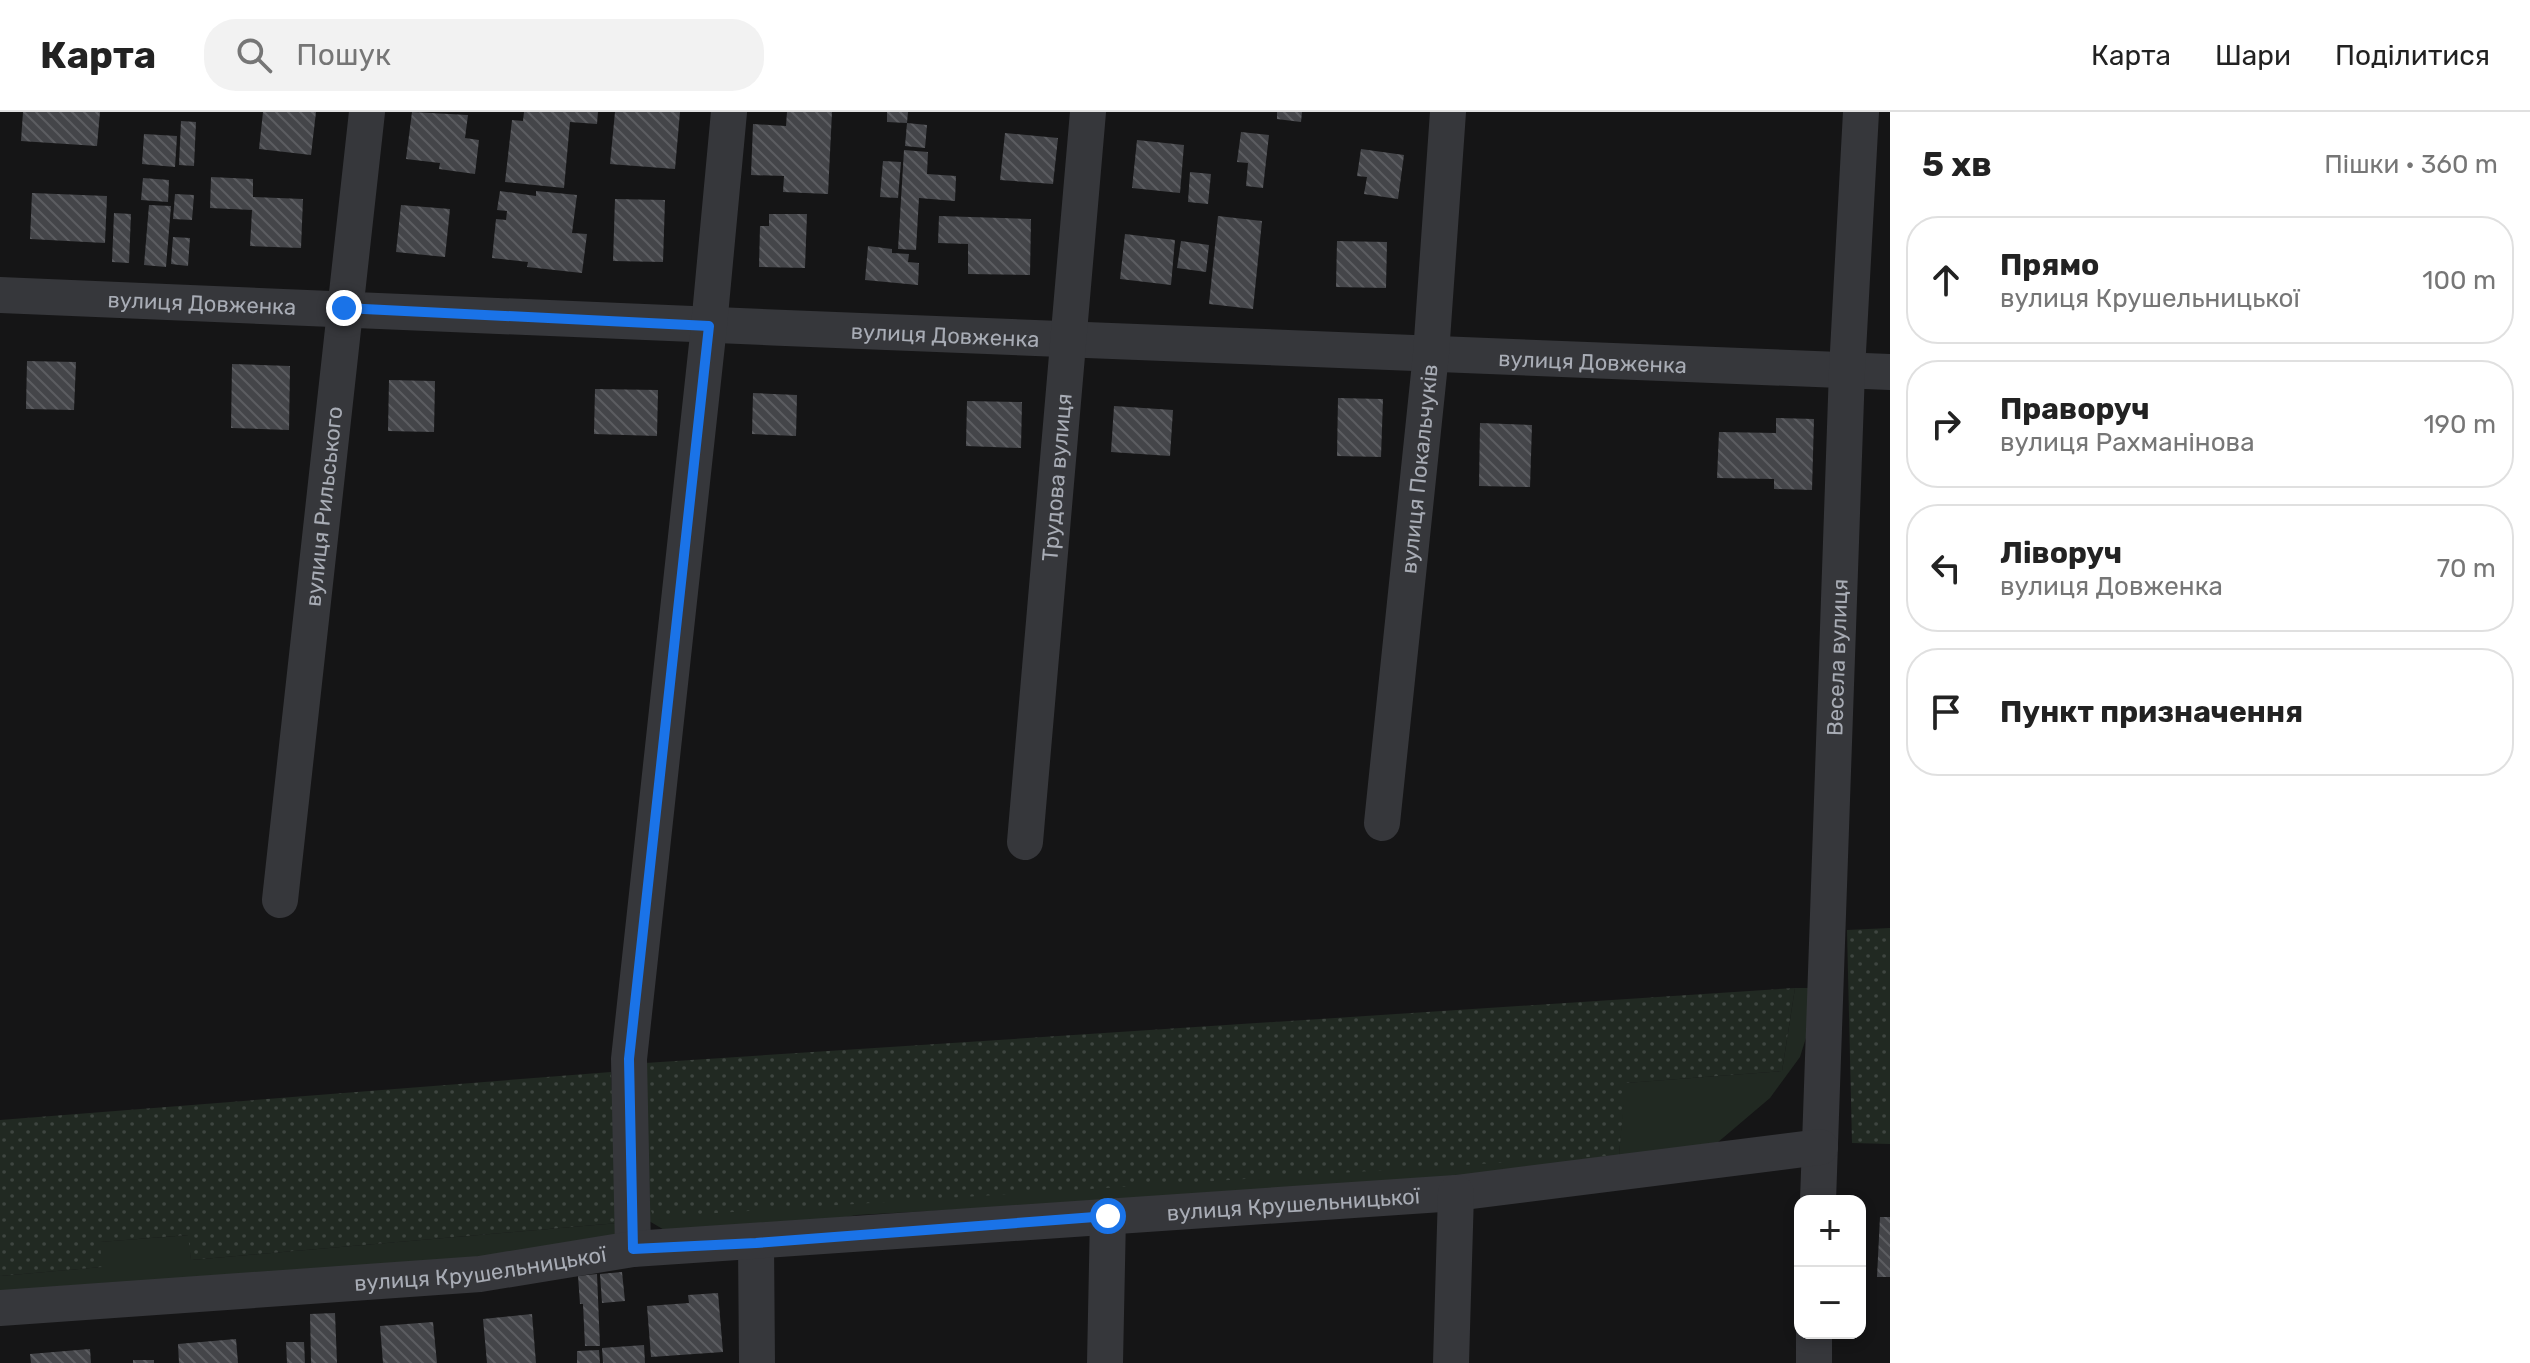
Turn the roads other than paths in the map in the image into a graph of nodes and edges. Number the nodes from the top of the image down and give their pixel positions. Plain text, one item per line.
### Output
1 (367, 112) edge
2 (729, 112) edge
3 (1088, 112) edge
4 (1448, 112) edge
5 (1861, 112) edge
6 (0, 295) edge
7 (344, 308) junction
8 (709, 326) junction
9 (1067, 342) junction
10 (1431, 354) junction
11 (1847, 370) junction
12 (1890, 372) edge
13 (1382, 823) dead end
14 (1025, 842) dead end
15 (280, 900) dead end
16 (1820, 1147) junction
17 (1456, 1193) junction
18 (1818, 1195) edge
19 (1108, 1216) junction
20 (756, 1243) junction
21 (633, 1249) junction
22 (0, 1308) edge
23 (1814, 1339) edge
24 (757, 1363) edge
25 (1105, 1363) edge
26 (1451, 1363) edge
27 (1814, 1363) edge

1 - 7 street, вулиця Рильського
2 - 8 street
3 - 9 street, Трудова вулиця
4 - 10 street, вулиця Покальчуків
5 - 11 street, Весела вулиця
6 - 7 street, вулиця Довженка
7 - 8 street, вулиця Довженка
7 - 15 street, вулиця Рильського
8 - 9 street, вулиця Довженка
8 - 21 street
9 - 10 street, вулиця Довженка
9 - 14 street, Трудова вулиця
10 - 11 street, вулиця Довженка
10 - 13 street, вулиця Покальчуків
11 - 12 street, вулиця Довженка
11 - 16 street, Весела вулиця
16 - 17 street, вулиця Крушельницької
16 - 18 street, Весела вулиця
17 - 19 street, вулиця Крушельницької
17 - 26 street
19 - 20 street, вулиця Крушельницької
19 - 25 street
20 - 21 street, вулиця Крушельницької
20 - 24 street
21 - 22 street, вулиця Крушельницької
23 - 27 street

